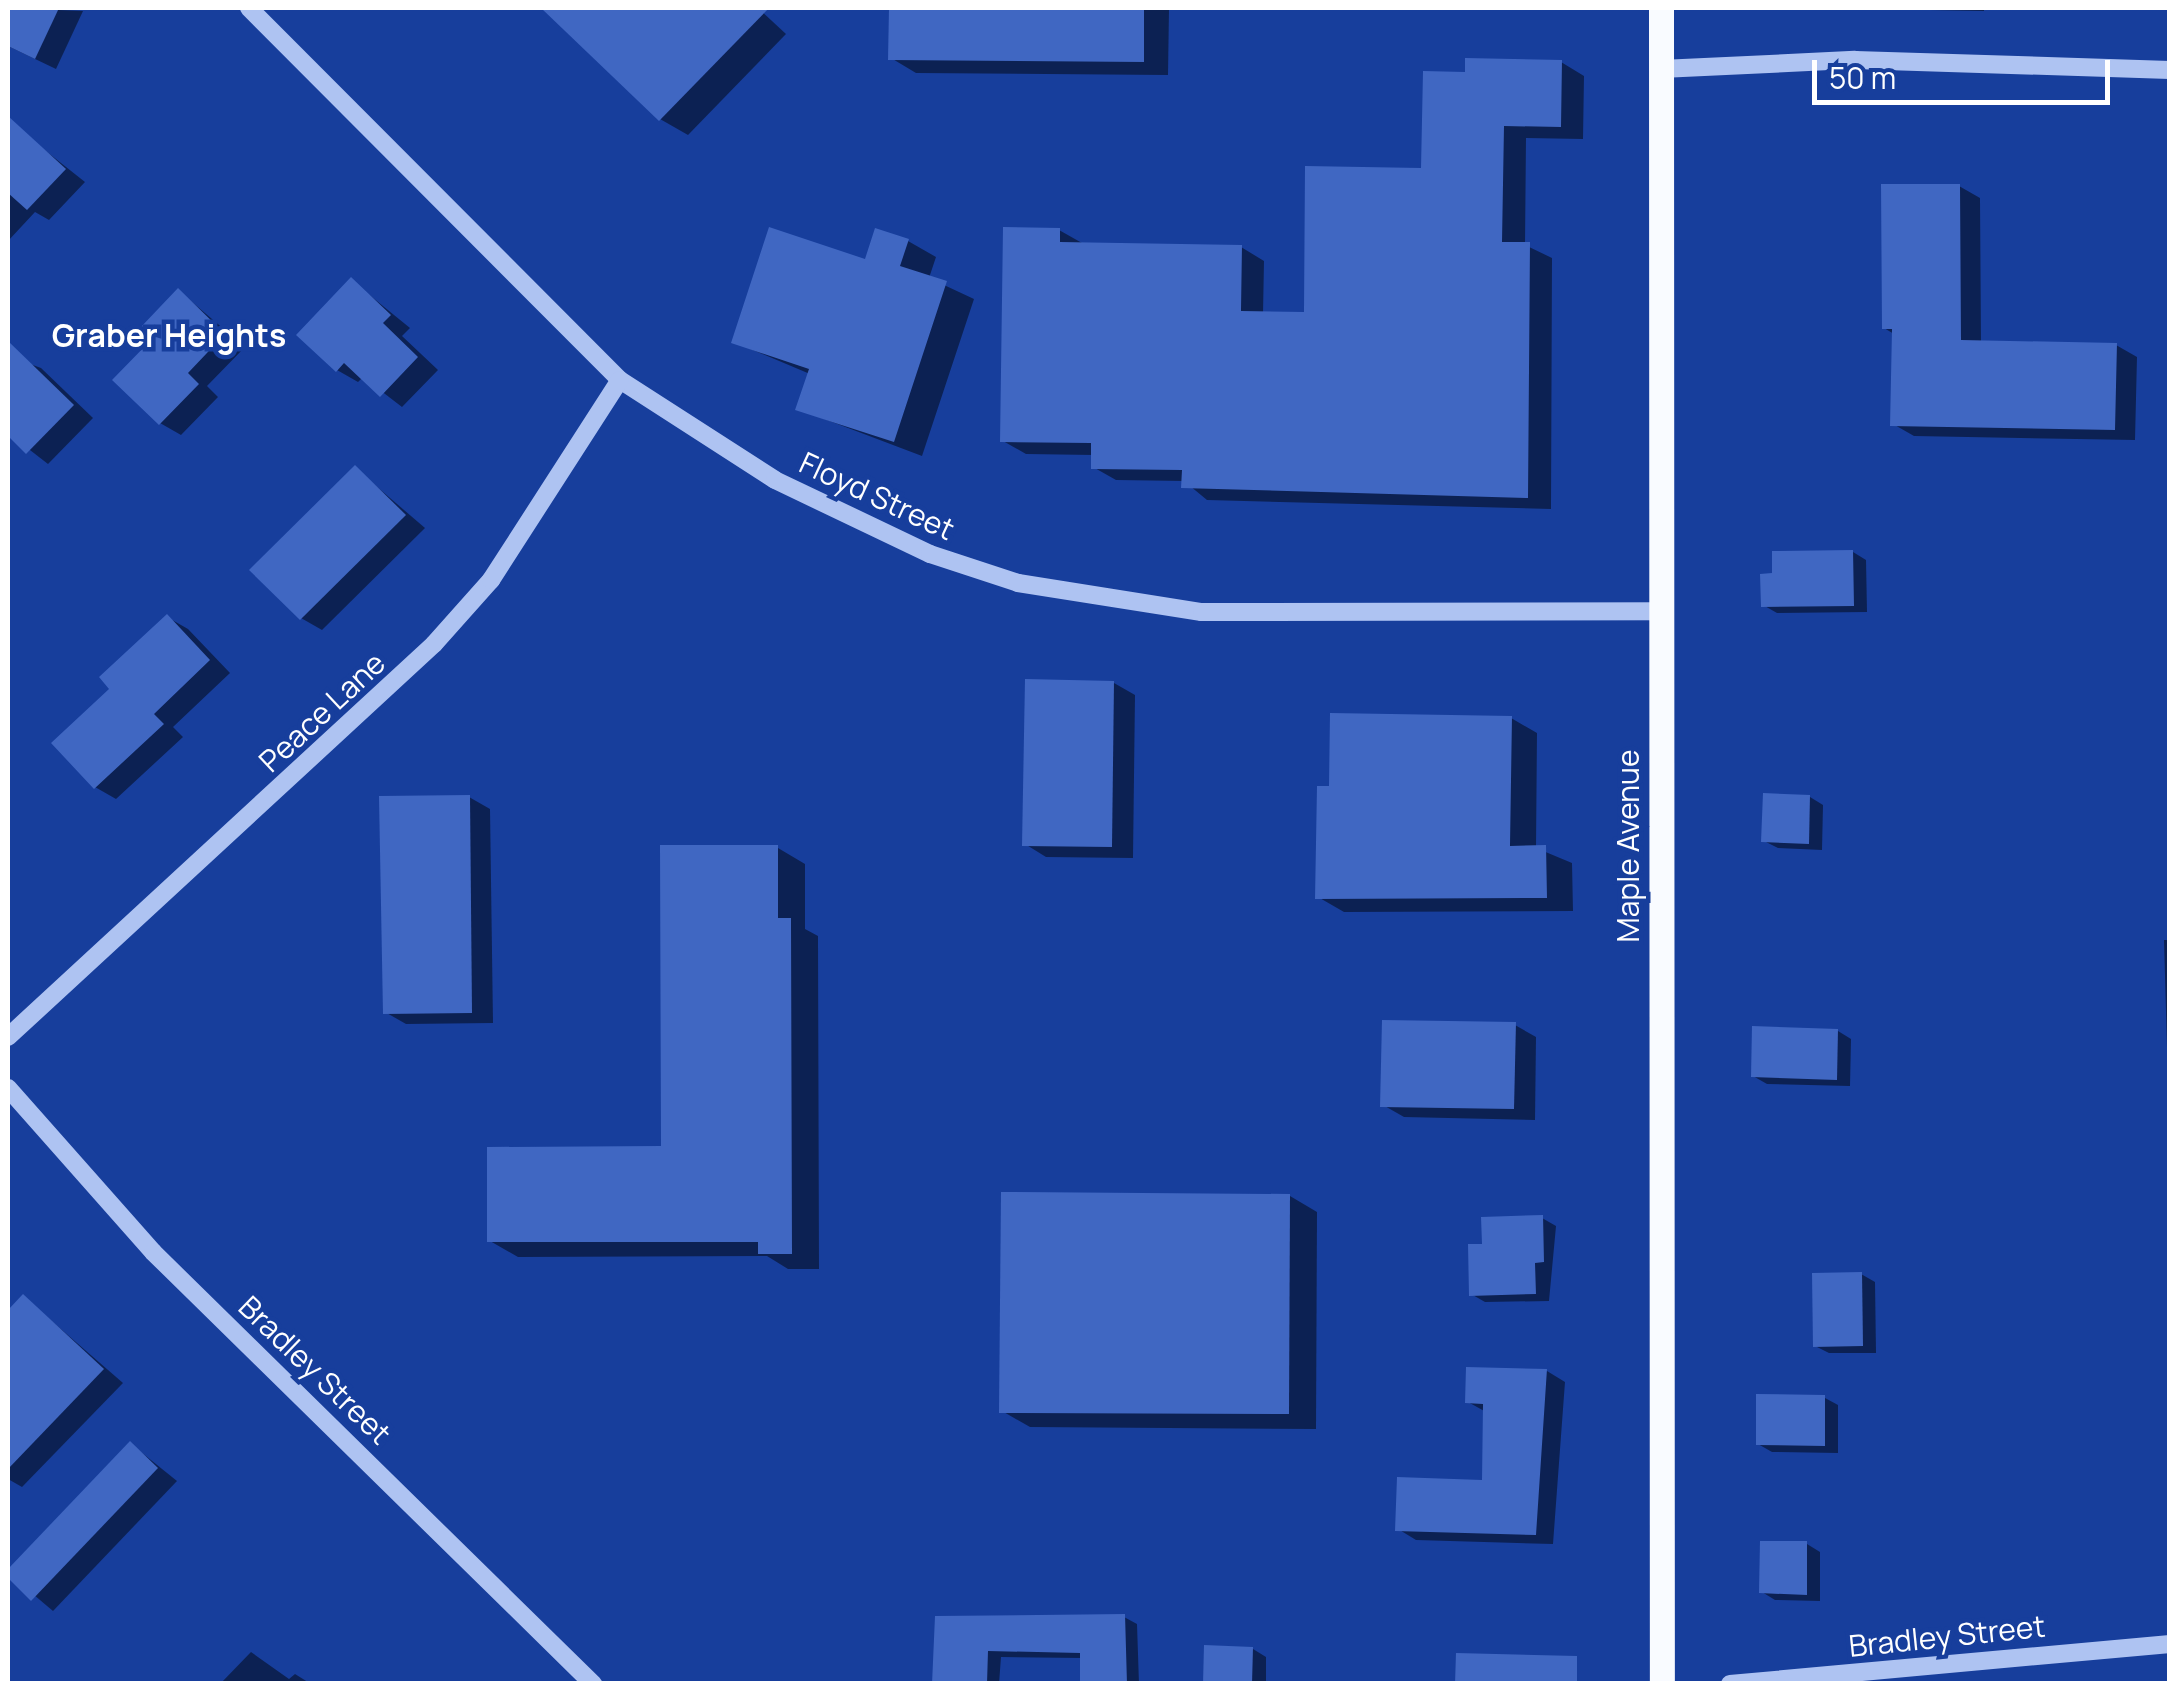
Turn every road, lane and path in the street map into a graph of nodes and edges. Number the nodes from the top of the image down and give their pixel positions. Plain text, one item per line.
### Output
1 (249, 8) edge
2 (1661, 8) edge
3 (1661, 69) junction
4 (2170, 70) edge
5 (620, 380) junction
6 (1660, 611) junction
7 (8, 1037) edge
8 (8, 1088) edge
9 (2170, 1644) edge
10 (593, 1684) edge
11 (1662, 1684) edge
12 (1730, 1684) edge

1 - 5 street, Floyd Street
2 - 3 main road, Maple Avenue
3 - 4 street
3 - 6 main road, Maple Avenue
5 - 6 street, Floyd Street
5 - 7 street, Peace Lane
6 - 11 main road, Maple Avenue
8 - 10 street, Bradley Street
9 - 12 street, Bradley Street

